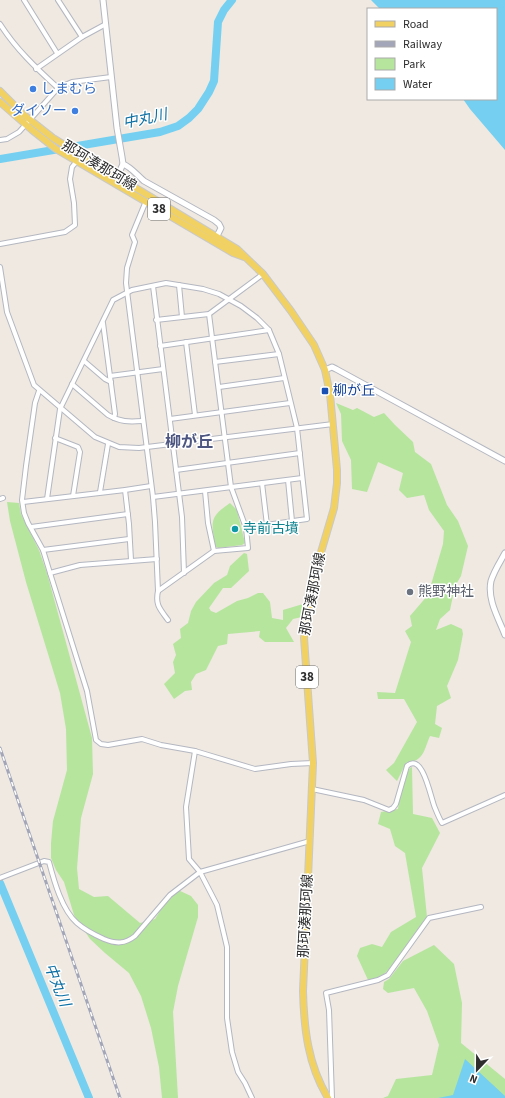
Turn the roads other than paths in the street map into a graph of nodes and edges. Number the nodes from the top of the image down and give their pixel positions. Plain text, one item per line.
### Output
1 (24, 0) edge
2 (58, 0) edge
3 (103, 0) edge
4 (0, 24) edge
5 (106, 24) junction
6 (82, 37) junction
7 (57, 54) junction
8 (36, 68) junction
9 (111, 77) junction
10 (58, 88) junction
11 (0, 91) edge
12 (0, 102) edge
13 (28, 123) junction
14 (0, 140) edge
15 (75, 160) junction
16 (122, 164) junction
17 (117, 177) junction
18 (146, 201) junction
19 (217, 236) junction
20 (0, 244) edge
21 (245, 258) junction
22 (0, 267) edge
23 (263, 274) junction
24 (179, 285) junction
25 (152, 286) junction
26 (126, 292) junction
27 (228, 299) junction
28 (208, 314) junction
29 (182, 318) junction
30 (156, 320) junction
31 (103, 323) junction
32 (269, 330) junction
33 (212, 338) junction
34 (186, 342) junction
35 (160, 346) junction
36 (279, 354) junction
37 (84, 361) junction
38 (215, 362) junction
39 (163, 369) junction
40 (325, 370) junction
41 (136, 373) junction
42 (110, 376) junction
43 (284, 378) junction
44 (111, 382) junction
45 (72, 384) junction
46 (219, 387) junction
47 (39, 391) junction
48 (290, 403) junction
49 (60, 409) junction
50 (221, 412) junction
51 (195, 415) junction
52 (114, 418) junction
53 (170, 419) junction
54 (142, 421) junction
55 (333, 424) junction
56 (297, 428) junction
57 (224, 436) junction
58 (55, 438) junction
59 (108, 444) junction
60 (173, 444) junction
61 (146, 447) junction
62 (300, 453) junction
63 (505, 461) edge
64 (228, 463) junction
65 (176, 470) junction
66 (302, 478) junction
67 (288, 480) junction
68 (262, 483) junction
69 (151, 486) junction
70 (231, 487) junction
71 (124, 490) junction
72 (205, 491) junction
73 (100, 492) junction
74 (178, 494) junction
75 (73, 496) junction
76 (153, 497) junction
77 (47, 499) junction
78 (23, 502) junction
79 (128, 514) junction
80 (292, 521) junction
81 (267, 525) junction
82 (31, 527) junction
83 (246, 528) junction
84 (129, 539) junction
85 (43, 550) junction
86 (214, 552) junction
87 (505, 553) edge
88 (157, 559) junction
89 (131, 560) junction
90 (184, 572) junction
91 (50, 573) junction
92 (158, 591) junction
93 (168, 620) dead end
94 (505, 635) edge
95 (195, 750) junction
96 (313, 763) junction
97 (312, 789) junction
98 (505, 795) edge
99 (310, 841) junction
100 (200, 872) junction
101 (0, 878) edge
102 (481, 907) dead end
103 (252, 1098) edge
104 (328, 1098) edge
105 (332, 1098) edge

1 - 7 street
2 - 6 street
3 - 5 street
4 - 8 street
5 - 6 street
5 - 9 street
6 - 7 street
7 - 8 street
8 - 10 street
9 - 10 street
9 - 16 street
10 - 13 street
11 - 13 main road, 那珂湊那珂線 / 38
12 - 13 main road, 那珂湊那珂線 / 38
13 - 14 street
13 - 15 main road, 那珂湊那珂線 / 38
13 - 17 main road, 那珂湊那珂線 / 38
15 - 18 main road, 那珂湊那珂線 / 38
15 - 20 street
16 - 17 street
16 - 19 street
17 - 19 main road, 那珂湊那珂線 / 38
18 - 21 main road, 那珂湊那珂線 / 38
18 - 26 street
19 - 21 main road, 那珂湊那珂線 / 38
21 - 23 main road, 那珂湊那珂線 / 38
22 - 47 street
23 - 27 street
23 - 40 main road, 那珂湊那珂線 / 38
24 - 25 street
24 - 27 street
24 - 29 street
25 - 26 street
25 - 30 street
26 - 31 street
26 - 41 street
27 - 28 street
27 - 32 street
28 - 29 street
28 - 33 street
29 - 30 street
30 - 35 street
31 - 37 street
31 - 42 street
32 - 33 street
32 - 36 street
33 - 34 street
33 - 38 street
34 - 35 street
34 - 51 street
35 - 39 street
36 - 38 street
36 - 43 street
37 - 44 street
37 - 45 street
38 - 46 street
39 - 41 street
39 - 53 street
40 - 55 main road, 那珂湊那珂線 / 38
40 - 63 street
41 - 42 street
41 - 54 street
42 - 44 street
43 - 46 street
43 - 48 street
44 - 52 street
45 - 49 street
45 - 52 street
46 - 50 street
47 - 49 street
47 - 78 street
48 - 50 street
48 - 56 street
49 - 58 street
49 - 59 street
50 - 51 street
50 - 57 street
51 - 53 street
52 - 54 street
53 - 60 street
54 - 61 street
55 - 56 street
55 - 96 main road, 那珂湊那珂線 / 38
56 - 57 street
56 - 62 street
57 - 60 street
57 - 64 street
58 - 75 street
58 - 77 street
59 - 61 street
59 - 73 street
60 - 61 street
60 - 65 street
61 - 69 street
62 - 64 street
62 - 66 street
64 - 65 street
64 - 70 street
65 - 74 street
66 - 67 street
66 - 80 street
67 - 68 street
67 - 80 street
68 - 70 street
68 - 81 street
69 - 71 street
69 - 76 street
70 - 72 street
70 - 83 street
71 - 73 street
71 - 79 street
72 - 74 street
72 - 86 street
73 - 75 street
74 - 76 street
74 - 90 street
75 - 77 street
76 - 88 street
77 - 78 street
78 - 82 street
79 - 82 street
79 - 84 street
80 - 81 street
81 - 83 street
82 - 85 street
83 - 86 street
84 - 85 street
84 - 89 street
85 - 91 street
86 - 90 street
87 - 94 street
88 - 89 street
88 - 92 street
89 - 91 street
90 - 92 street
91 - 95 street
92 - 93 street
95 - 96 street
95 - 100 street
96 - 97 main road, 那珂湊那珂線 / 38
97 - 98 street
97 - 99 main road, 那珂湊那珂線 / 38
99 - 100 street
99 - 104 main road, 那珂湊那珂線 / 38
100 - 101 street
100 - 103 street
102 - 105 street

